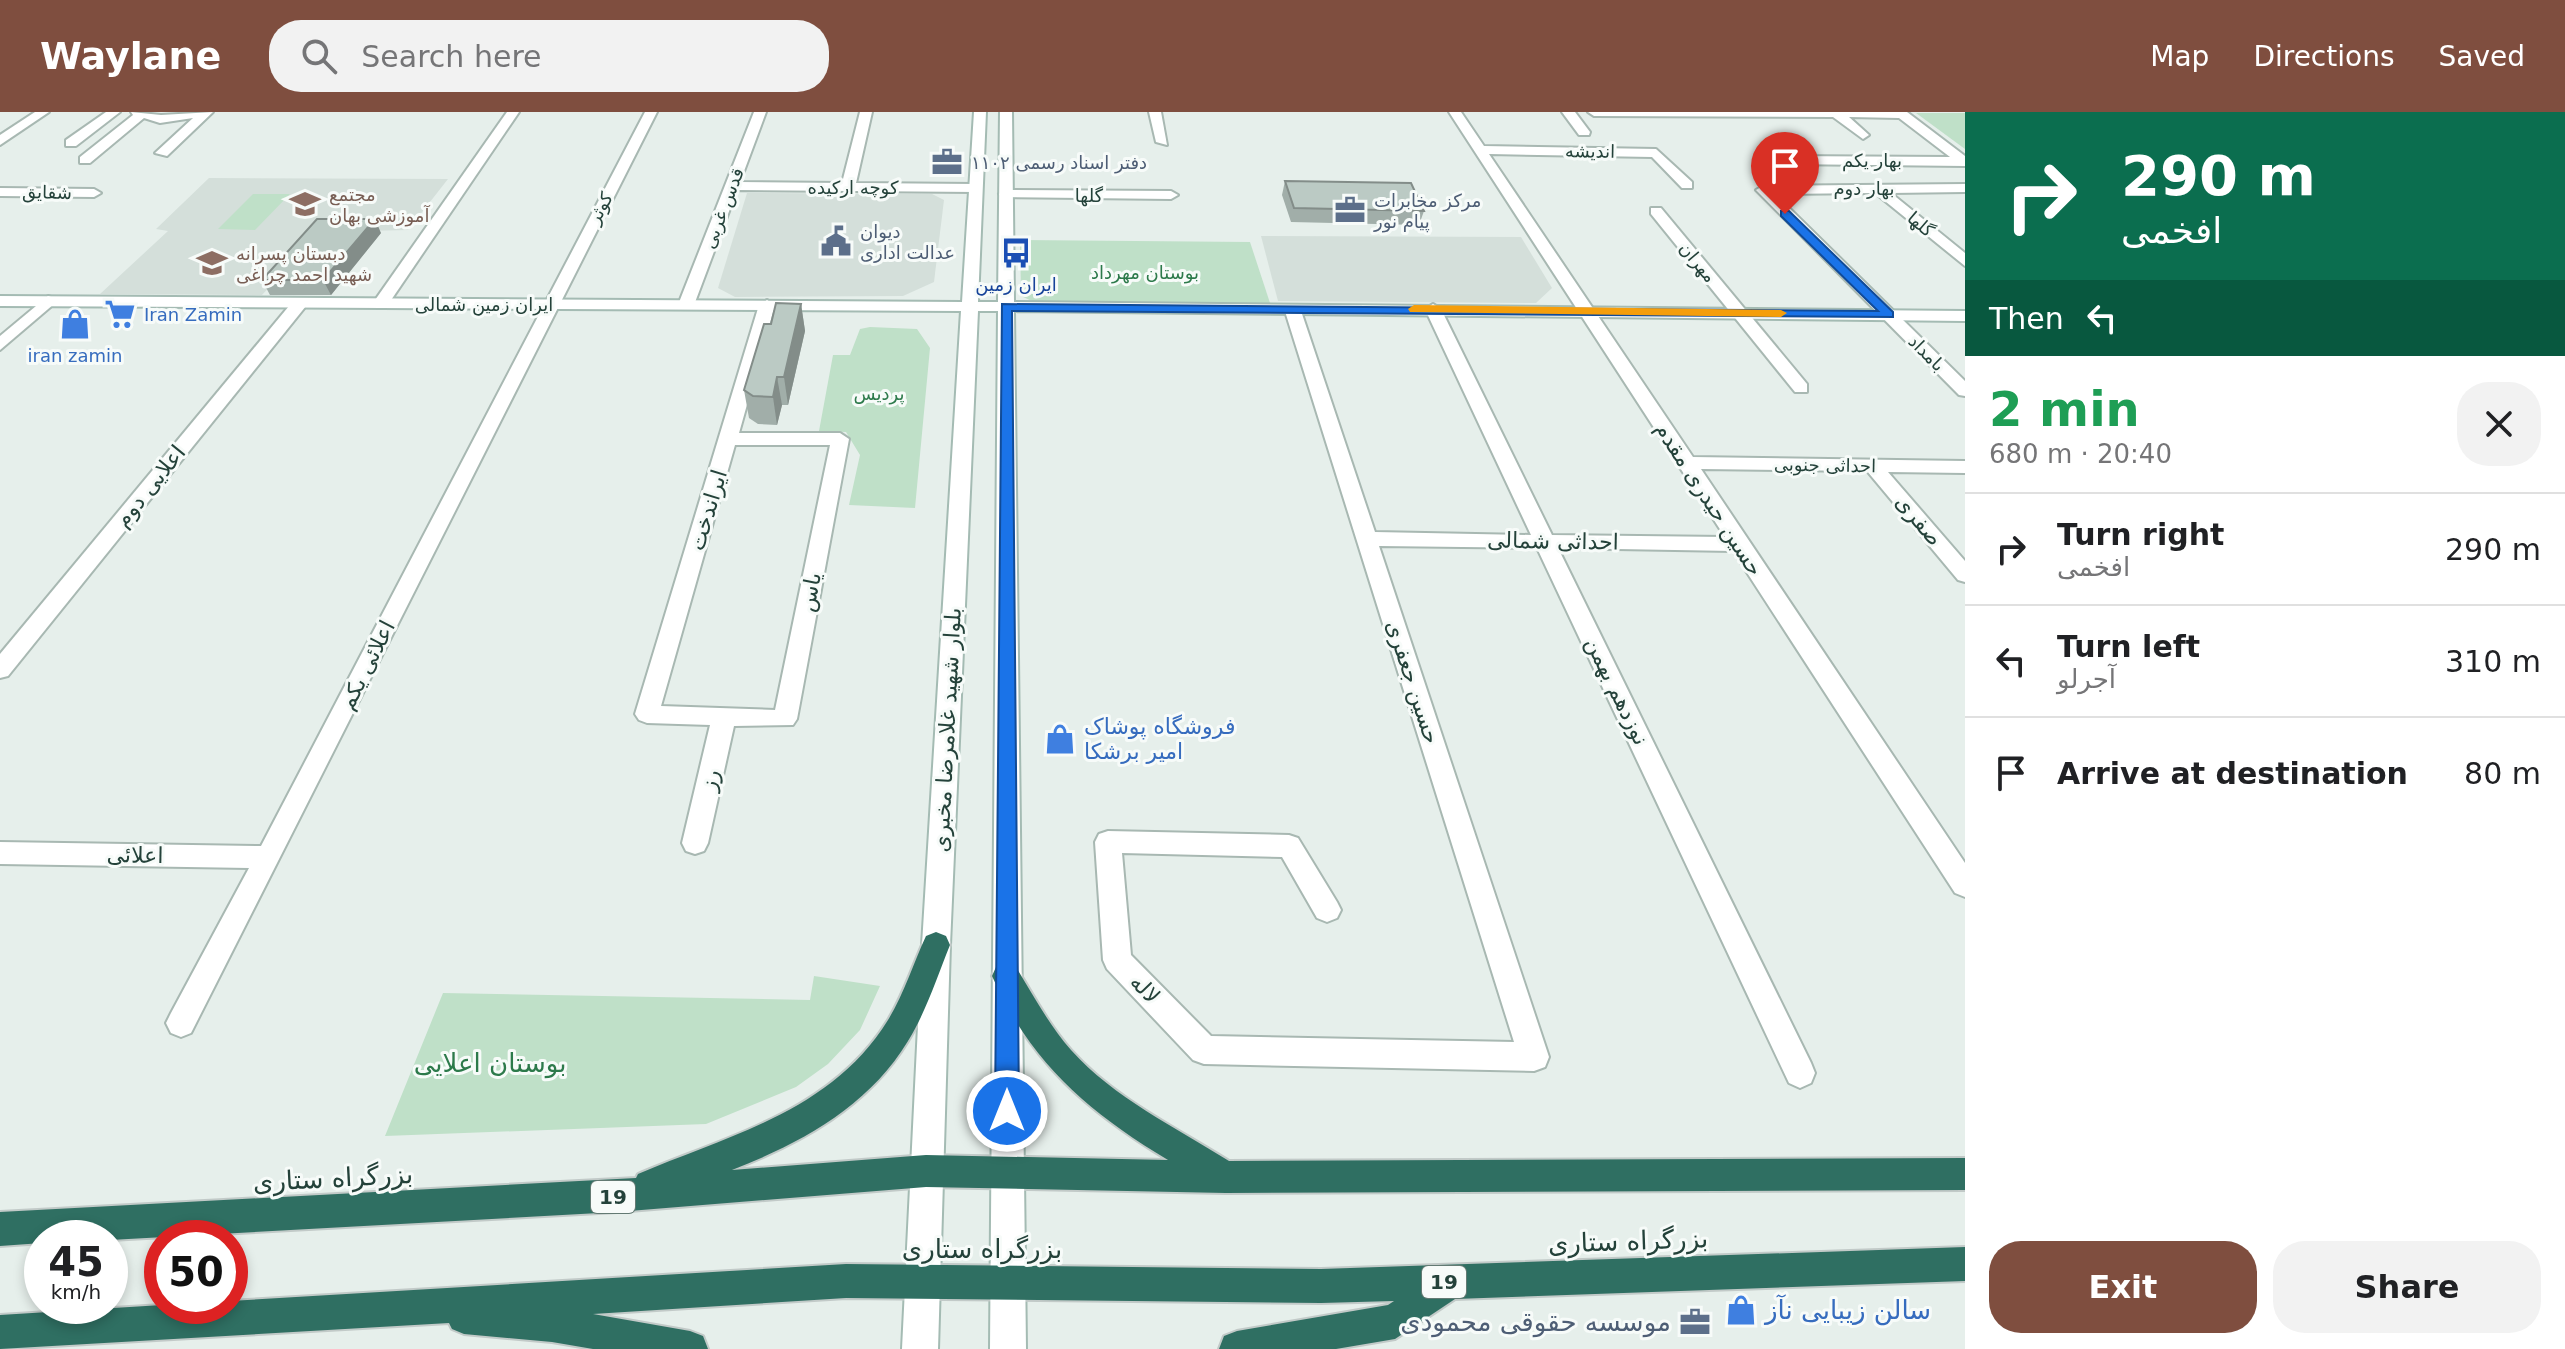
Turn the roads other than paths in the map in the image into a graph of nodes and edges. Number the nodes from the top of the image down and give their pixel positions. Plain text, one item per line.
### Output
1 (43, 112) edge
2 (114, 112) edge
3 (513, 112) edge
4 (651, 112) edge
5 (760, 112) edge
6 (866, 112) edge
7 (980, 112) edge
8 (1006, 112) edge
9 (1155, 112) edge
10 (1455, 112) edge
11 (1568, 112) edge
12 (1594, 112) edge
13 (1836, 113) edge
14 (1900, 113) edge
15 (138, 114) edge
16 (1584, 132) dead end
17 (1863, 135) dead end
18 (0, 141) edge
19 (1162, 142) dead end
20 (71, 143) dead end
21 (1480, 150) junction
22 (162, 153) dead end
23 (85, 160) dead end
24 (1781, 160) dead end
25 (1964, 162) edge
26 (1687, 185) dead end
27 (731, 186) junction
28 (848, 188) junction
29 (975, 188) junction
30 (1877, 188) junction
31 (1965, 188) edge
32 (1763, 190) joint
33 (0, 192) edge
34 (94, 193) dead end
35 (1006, 194) junction
36 (1171, 195) dead end
37 (1656, 211) dead end
38 (1965, 261) edge
39 (0, 301) edge
40 (48, 301) junction
41 (300, 303) junction
42 (381, 303) junction
43 (549, 304) junction
44 (686, 305) junction
45 (767, 305) junction
46 (967, 306) junction
47 (1006, 307) junction
48 (1292, 308) junction
49 (1433, 309) junction
50 (1585, 311) junction
51 (1740, 313) junction
52 (1889, 315) junction
53 (1965, 316) edge
54 (0, 345) edge
55 (1801, 388) dead end
56 (1965, 391) edge
57 (729, 439) junction
58 (1686, 463) junction
59 (1873, 466) junction
60 (1965, 467) edge
61 (1366, 539) junction
62 (1545, 541) junction
63 (1739, 544) junction
64 (1965, 575) edge
65 (0, 670) edge
66 (647, 714) joint
67 (724, 717) junction
68 (695, 843) dead end
69 (0, 853) edge
70 (270, 857) junction
71 (1965, 885) edge
72 (1327, 910) dead end
73 (936, 945) junction
74 (1006, 976) junction
75 (181, 1023) dead end
76 (1534, 1057) joint
77 (1800, 1073) dead end
78 (926, 1171) junction
79 (1008, 1172) junction
80 (1965, 1174) edge
81 (1226, 1177) junction
82 (617, 1196) junction
83 (0, 1229) edge
84 (1965, 1264) edge
85 (1449, 1282) junction
86 (922, 1283) junction
87 (1008, 1284) junction
88 (374, 1310) junction
89 (0, 1333) edge
90 (1326, 1341) edge
91 (690, 1349) edge
92 (920, 1349) edge
93 (1008, 1349) edge
94 (1237, 1349) edge

1 - 18 street
2 - 20 street
3 - 42 street
4 - 43 street, کوثر
5 - 27 street, قدس غربی
6 - 28 street
7 - 29 street, بلوار شهید غلامرضا مخبری
8 - 35 street
9 - 19 street
10 - 21 street, حسین حیدری مقدم
11 - 16 street
12 - 13 street
13 - 14 street
13 - 17 street
14 - 25 street
15 - 22 street
15 - 23 street
21 - 26 street, اندیشه
21 - 50 street, حسین حیدری مقدم
24 - 25 street, بهار یکم
27 - 28 street, کوچه ارکیده
27 - 44 street, قدس غربی
28 - 29 street, کوچه ارکیده
29 - 46 street, بلوار شهید غلامرضا مخبری
30 - 31 street, بهار دوم
30 - 32 street, بهار دوم
30 - 38 street, گلها
32 - 52 street, بامداد
33 - 34 street, شقایق
35 - 36 street, گلها
35 - 47 street
37 - 51 street, مهران
39 - 40 street, ایران زمین شمالی
40 - 41 street, ایران زمین شمالی
40 - 54 street
41 - 42 street, ایران زمین شمالی
41 - 65 street, اعلایی دوم
42 - 43 street, ایران زمین شمالی
43 - 44 street, ایران زمین شمالی
43 - 70 street, اعلائی یکم
44 - 45 street, ایران زمین شمالی
45 - 46 street, ایران زمین شمالی
45 - 57 street, ایراندخت
46 - 47 street, ایران زمین شمالی
46 - 73 street, بلوار شهید غلامرضا مخبری
47 - 48 street, ایران زمین شمالی
47 - 74 street
48 - 49 street, ایران زمین شمالی
48 - 61 street, حسین جعفری
49 - 50 street, ایران زمین شمالی
49 - 62 street, نوزدهم بهمن
50 - 51 street, ایران زمین شمالی
50 - 58 street, حسین حیدری مقدم
51 - 52 street, ایران زمین شمالی
51 - 55 street, مهران
52 - 53 street, ایران زمین شمالی
52 - 56 street, بامداد
57 - 66 street, ایراندخت
57 - 67 street, یاس
58 - 59 street, احداثی جنوبی
58 - 63 street, حسین حیدری مقدم
59 - 60 street, احداثی جنوبی
59 - 64 street, صفری
61 - 62 street, احداثی شمالی
61 - 76 street, حسین جعفری
62 - 63 street, احداثی شمالی
62 - 77 street, نوزدهم بهمن
63 - 71 street, حسین حیدری مقدم
66 - 67 street, یاس
67 - 68 street, رز
69 - 70 street, اعلائی
70 - 75 street, اعلائی یکم
72 - 76 street, لاله
73 - 78 street, بلوار شهید غلامرضا مخبری
73 - 82 highway
74 - 79 street
74 - 81 highway
78 - 79 highway, بزرگراه ستاری / 19
78 - 82 highway, بزرگراه ستاری / 19
78 - 86 street, بلوار شهید غلامرضا مخبری
79 - 81 highway, بزرگراه ستاری / 19
79 - 87 street
80 - 81 highway, بزرگراه ستاری / 19
82 - 83 highway, بزرگراه ستاری / 19
84 - 85 highway, بزرگراه ستاری / 19
85 - 87 highway, بزرگراه ستاری / 19
85 - 90 highway
86 - 87 highway, بزرگراه ستاری / 19
86 - 88 highway, بزرگراه ستاری / 19
86 - 92 street, بلوار شهید غلامرضا مخبری
87 - 93 street
88 - 89 highway, بزرگراه ستاری / 19
88 - 91 highway
90 - 94 highway

